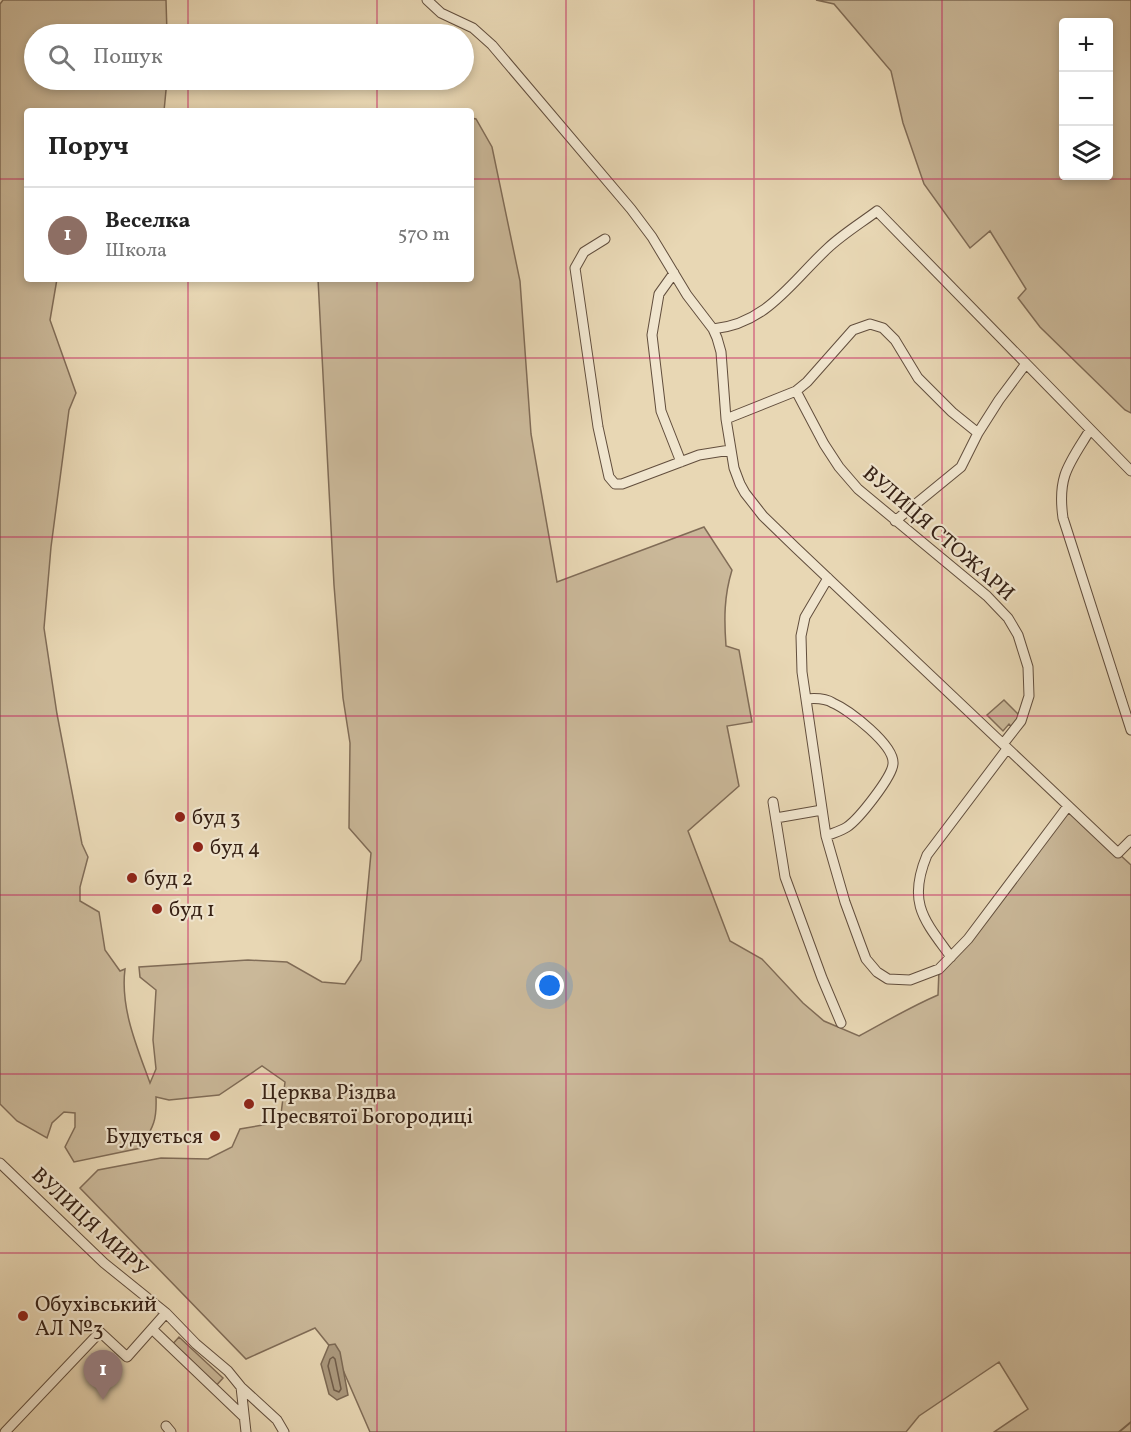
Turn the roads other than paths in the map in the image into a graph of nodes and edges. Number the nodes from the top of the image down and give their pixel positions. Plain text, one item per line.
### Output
1 (427, 0) edge
2 (464, 24) edge
3 (474, 29) edge
4 (605, 238) dead end
5 (675, 273) junction
6 (713, 329) junction
7 (1025, 365) junction
8 (796, 391) junction
9 (726, 419) junction
10 (1090, 430) junction
11 (978, 433) junction
12 (730, 450) junction
13 (681, 462) junction
14 (1131, 471) edge
15 (895, 521) junction
16 (828, 578) junction
17 (1131, 697) edge
18 (806, 699) junction
19 (1121, 701) junction
20 (1131, 730) edge
21 (1005, 747) junction
22 (773, 802) dead end
23 (1068, 807) junction
24 (822, 810) junction
25 (776, 818) junction
26 (826, 836) junction
27 (1131, 840) edge
28 (951, 957) junction
29 (841, 1023) dead end
30 (0, 1163) edge
31 (166, 1313) junction
32 (152, 1329) junction
33 (241, 1387) junction
34 (244, 1417) junction
35 (5, 1432) edge
36 (246, 1432) edge
37 (284, 1432) edge

1 - 2 street
3 - 5 street
4 - 13 street
5 - 6 street
5 - 13 street
6 - 7 street
6 - 9 street
7 - 10 street
7 - 11 street
8 - 9 street
8 - 11 street
8 - 15 street, ВУЛИЦЯ СТОЖАРИ
9 - 12 street
10 - 14 street
10 - 19 street
11 - 15 street
12 - 13 street
12 - 16 street
15 - 21 street, ВУЛИЦЯ СТОЖАРИ
16 - 18 street
16 - 21 street
17 - 19 street
18 - 24 street
18 - 26 street
19 - 20 street
21 - 23 street
21 - 28 street, ВУЛИЦЯ СТОЖАРИ
22 - 25 street
23 - 27 street
23 - 28 street
24 - 25 street
24 - 26 street
25 - 29 street
26 - 28 street
30 - 31 street, ВУЛИЦЯ МИРУ
31 - 32 street
31 - 33 street, ВУЛИЦЯ МИРУ
32 - 34 street
32 - 35 street
33 - 34 street
33 - 37 street, ВУЛИЦЯ МИРУ
34 - 36 street

